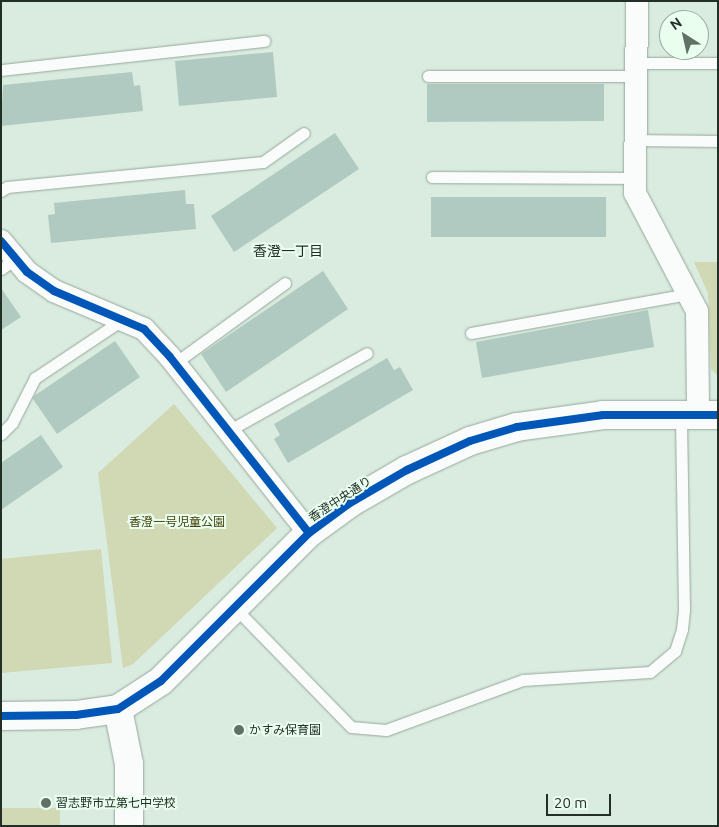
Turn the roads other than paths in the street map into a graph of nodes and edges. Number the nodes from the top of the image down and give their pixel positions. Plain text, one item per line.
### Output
1 (638, 1) edge
2 (264, 41) dead end
3 (718, 63) edge
4 (637, 69) junction
5 (1, 70) edge
6 (428, 76) dead end
7 (304, 133) dead end
8 (636, 140) junction
9 (718, 141) edge
10 (432, 177) dead end
11 (636, 178) junction
12 (1, 191) edge
13 (1, 241) edge
14 (9, 264) edge
15 (286, 284) dead end
16 (688, 294) junction
17 (122, 320) junction
18 (471, 333) dead end
19 (367, 353) dead end
20 (175, 363) junction
21 (699, 415) edge
22 (228, 431) junction
23 (1, 434) edge
24 (308, 533) junction
25 (236, 608) junction
26 (118, 709) junction
27 (1, 716) edge
28 (129, 826) edge

1 - 4 street
2 - 5 lane
3 - 4 lane
4 - 6 lane
4 - 8 street
7 - 12 lane
8 - 9 lane
8 - 11 street
10 - 11 lane
11 - 16 street
13 - 14 street
14 - 17 street
15 - 20 lane
16 - 18 lane
16 - 21 street
17 - 20 street
17 - 23 lane
19 - 22 lane
20 - 22 street
21 - 24 street, 香澄中央通り
21 - 25 lane
22 - 24 street
24 - 25 street, 香澄中央通り
25 - 26 street, 香澄中央通り
26 - 27 street, 香澄中央通り
26 - 28 street

